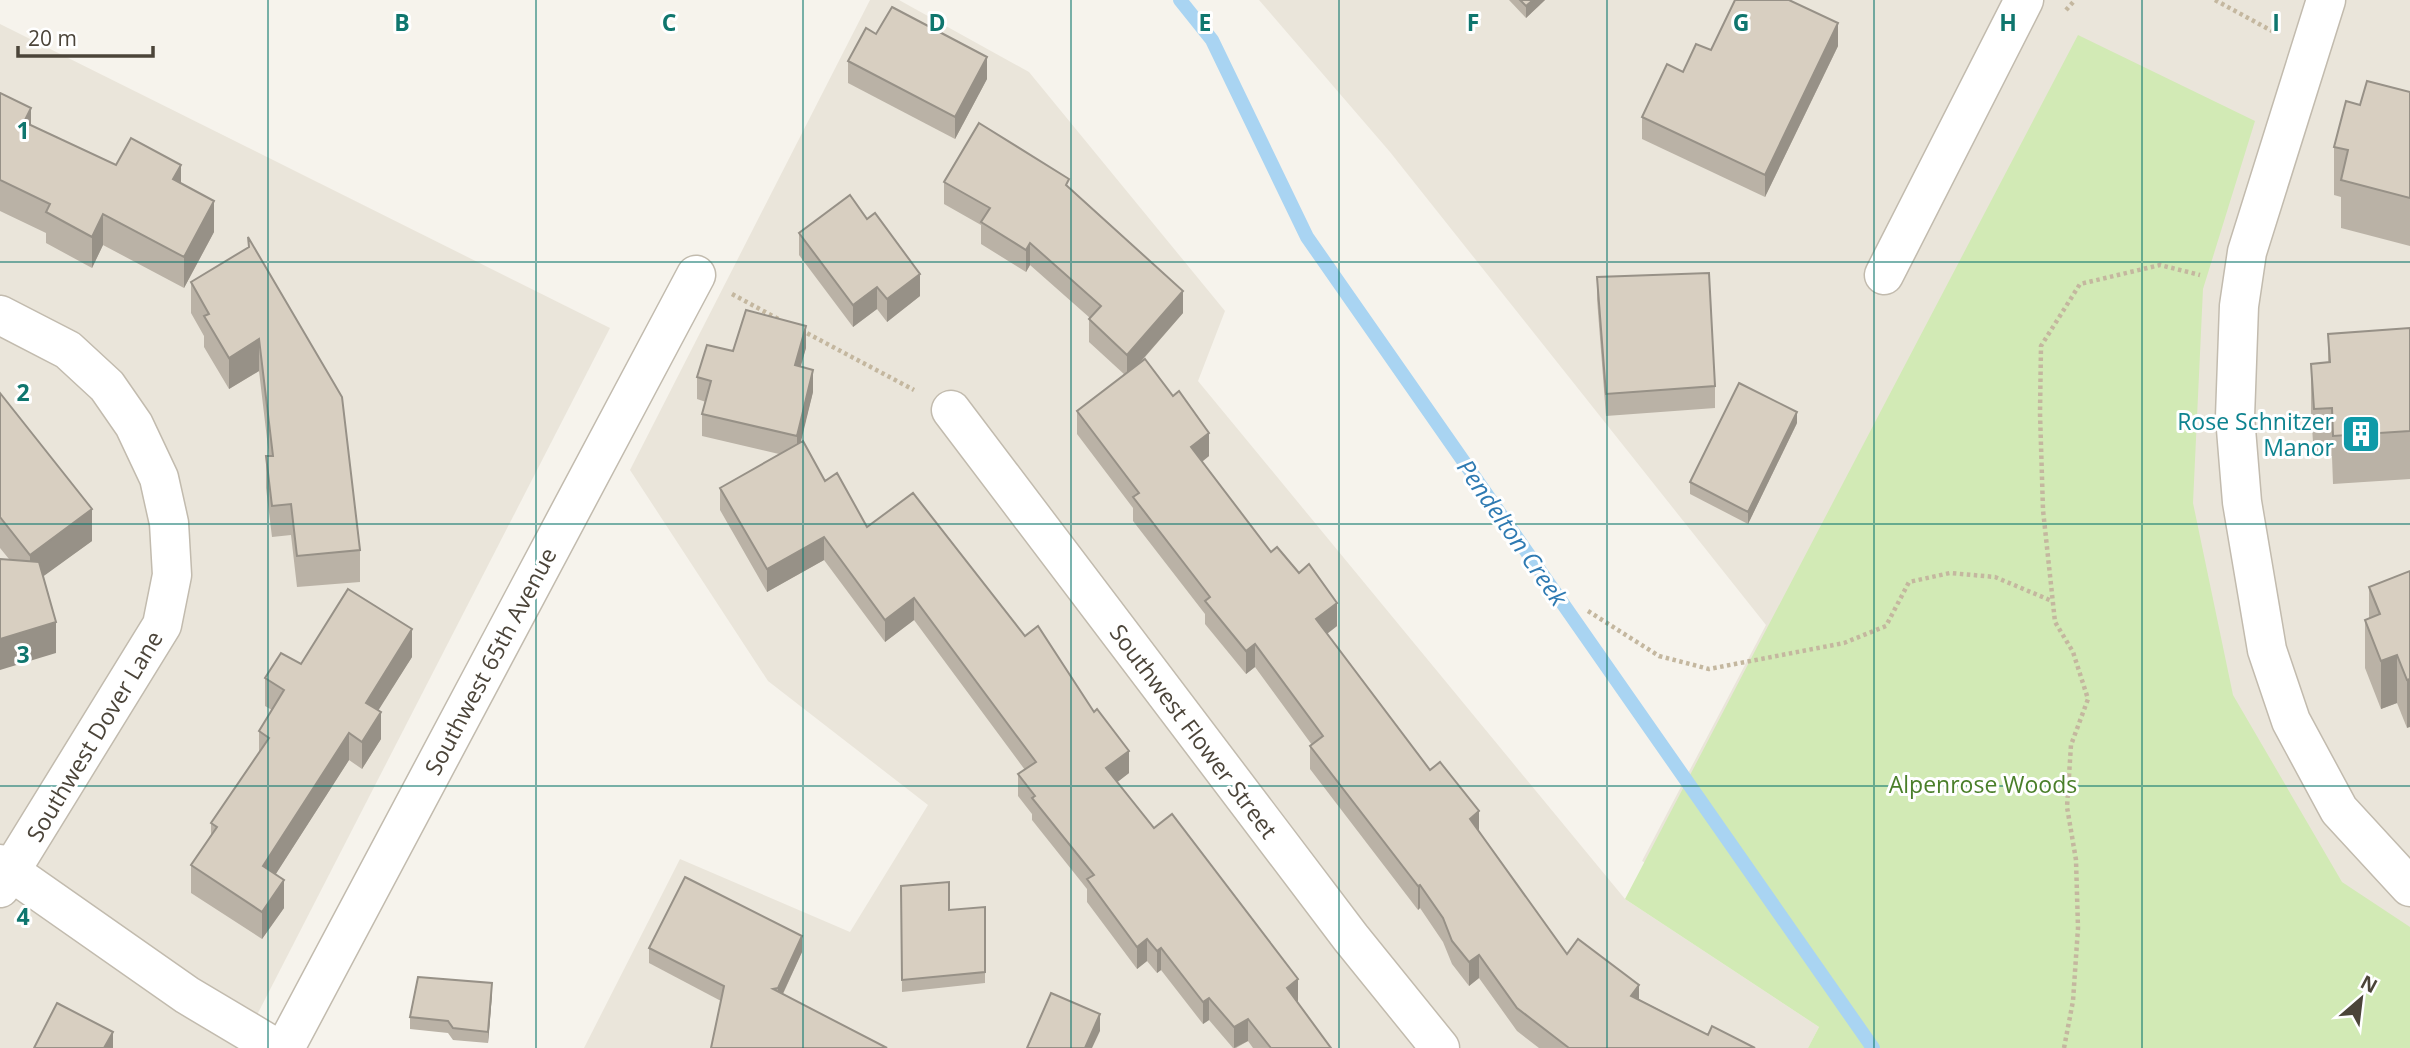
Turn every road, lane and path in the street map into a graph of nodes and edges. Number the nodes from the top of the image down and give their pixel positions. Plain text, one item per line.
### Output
1 (2024, 0) edge
2 (2215, 0) edge
3 (2326, 0) edge
4 (2311, 47) junction
5 (696, 275) joint
6 (1884, 275) dead end
7 (2242, 286) junction
8 (0, 315) edge
9 (781, 320) edge
10 (793, 326) edge
11 (951, 410) joint
12 (2052, 601) junction
13 (1588, 611) dead end
14 (4, 874) edge
15 (2410, 887) edge
16 (276, 1048) edge
17 (285, 1048) edge
18 (1440, 1048) edge
19 (2064, 1048) edge

1 - 6 street
2 - 4 path
3 - 4 street
4 - 7 street
5 - 9 path
5 - 17 street, Southwest 65th Avenue
7 - 12 path
7 - 15 street
8 - 14 street, Southwest Dover Lane
10 - 11 path
11 - 18 street, Southwest Flower Street
12 - 13 path
12 - 19 path
14 - 16 street

